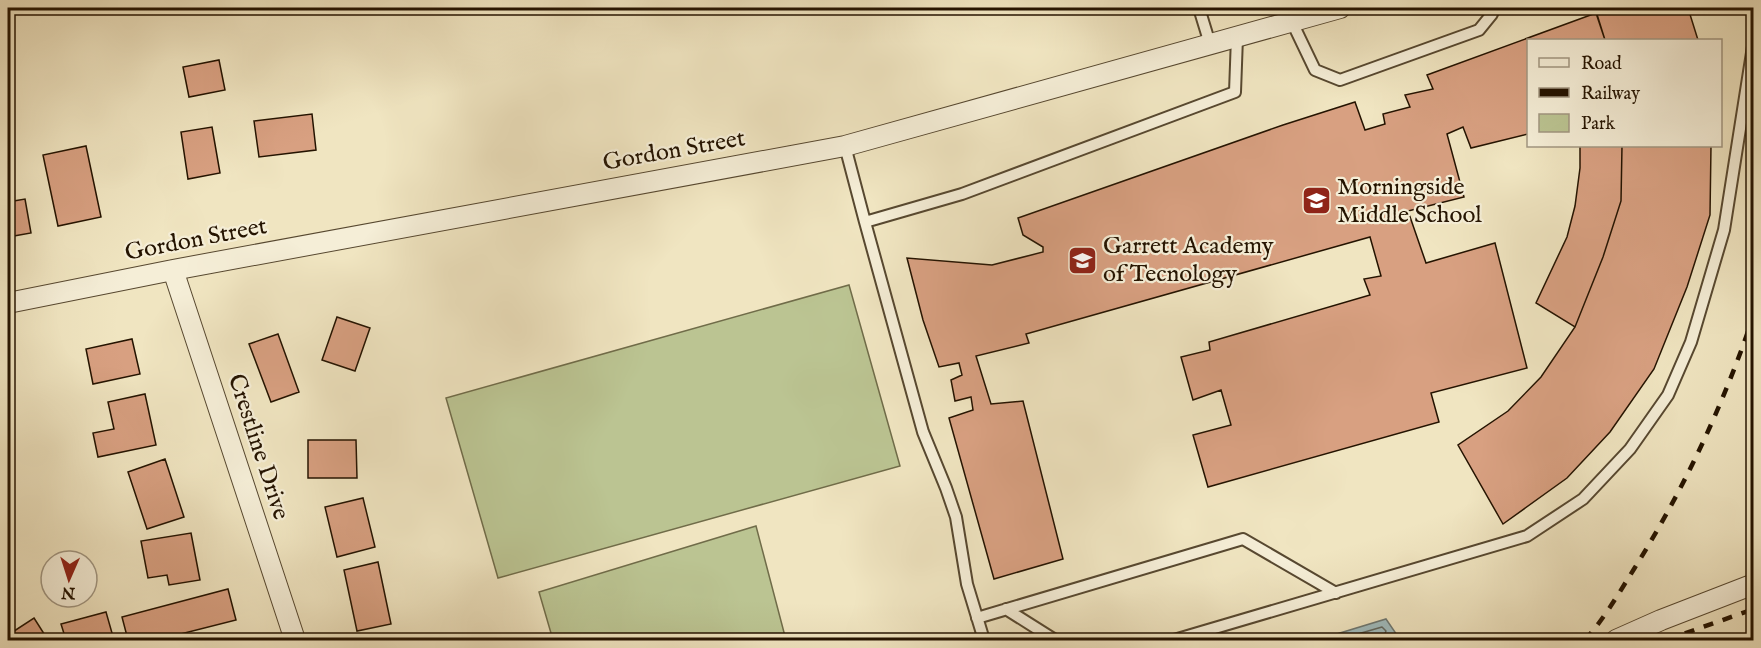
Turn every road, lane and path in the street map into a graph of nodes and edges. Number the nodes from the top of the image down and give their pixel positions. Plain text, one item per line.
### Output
1 (1200, 8) edge
2 (1340, 8) edge
3 (1490, 8) edge
4 (1292, 22) junction
5 (1238, 37) junction
6 (1754, 40) edge
7 (1210, 44) junction
8 (845, 146) junction
9 (865, 222) junction
10 (173, 270) junction
11 (8, 303) edge
12 (1754, 584) edge
13 (1336, 593) junction
14 (1006, 609) junction
15 (977, 618) junction
16 (295, 640) edge
17 (984, 640) edge
18 (1055, 640) edge
19 (1174, 640) edge
20 (1616, 640) edge

1 - 7 lane
2 - 4 street, Gordon Street
3 - 4 lane
4 - 5 street, Gordon Street
5 - 7 street, Gordon Street
5 - 9 lane
6 - 13 lane
7 - 8 street, Gordon Street
8 - 9 lane
8 - 10 street, Gordon Street
9 - 15 lane
10 - 11 street, Gordon Street
10 - 16 street, Crestline Drive
12 - 20 street
13 - 14 lane
13 - 19 lane
14 - 15 lane
14 - 18 lane
15 - 17 lane

